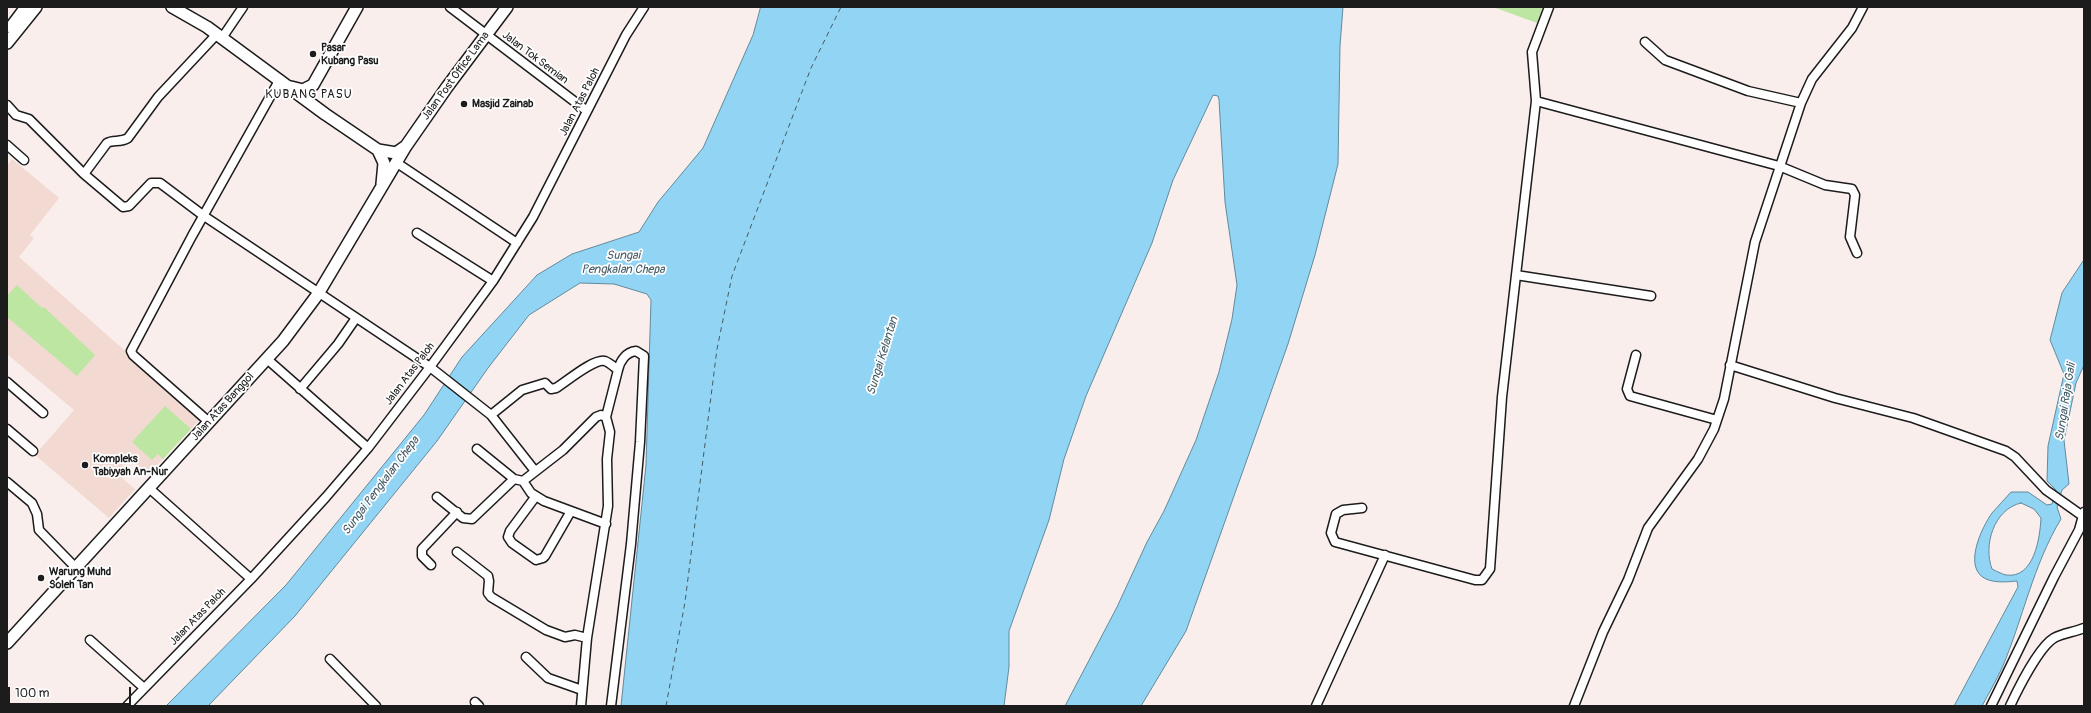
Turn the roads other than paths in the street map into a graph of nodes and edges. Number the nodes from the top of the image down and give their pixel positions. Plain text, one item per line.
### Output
1 (26, 7) edge
2 (36, 7) edge
3 (172, 7) edge
4 (186, 7) edge
5 (243, 7) edge
6 (357, 7) edge
7 (450, 7) edge
8 (507, 7) edge
9 (644, 7) edge
10 (1549, 7) edge
11 (1864, 7) edge
12 (207, 27) junction
13 (7, 32) edge
14 (487, 35) junction
15 (220, 36) junction
16 (1645, 42) dead end
17 (7, 43) edge
18 (280, 79) junction
19 (317, 80) junction
20 (290, 86) junction
21 (1536, 101) junction
22 (1801, 103) junction
23 (7, 105) edge
24 (587, 111) junction
25 (325, 114) junction
26 (7, 145) edge
27 (406, 146) junction
28 (378, 150) junction
29 (24, 160) dead end
30 (397, 163) junction
31 (1779, 166) junction
32 (84, 174) junction
33 (381, 188) junction
34 (204, 216) junction
35 (417, 233) dead end
36 (517, 243) junction
37 (1857, 253) dead end
38 (1516, 275) junction
39 (493, 281) junction
40 (318, 294) junction
41 (1651, 296) dead end
42 (356, 318) junction
43 (1636, 355) dead end
44 (267, 360) junction
45 (1730, 365) junction
46 (430, 367) junction
47 (618, 370) junction
48 (7, 382) edge
49 (300, 390) junction
50 (43, 413) dead end
51 (491, 416) junction
52 (606, 416) junction
53 (1717, 420) junction
54 (209, 422) junction
55 (7, 429) edge
56 (368, 448) junction
57 (477, 449) dead end
58 (33, 452) dead end
59 (535, 471) junction
60 (519, 480) junction
61 (7, 482) edge
62 (149, 488) junction
63 (536, 496) junction
64 (437, 497) dead end
65 (1362, 508) dead end
66 (571, 511) junction
67 (2084, 511) edge
68 (457, 512) junction
69 (2084, 517) edge
70 (606, 524) junction
71 (457, 552) dead end
72 (1385, 555) junction
73 (431, 565) dead end
74 (76, 568) junction
75 (250, 579) junction
76 (2084, 628) edge
77 (587, 638) junction
78 (90, 640) dead end
79 (7, 643) edge
80 (526, 657) dead end
81 (330, 659) dead end
82 (144, 688) junction
83 (582, 690) junction
84 (127, 706) edge
85 (376, 706) edge
86 (581, 706) edge
87 (612, 706) edge
88 (1316, 706) edge
89 (1574, 706) edge
90 (1991, 706) edge
91 (2010, 706) edge

1 - 13 main road
2 - 17 main road
3 - 12 main road
4 - 12 main road
5 - 15 street
6 - 19 main road
7 - 14 street, Jalan Tok Semian
8 - 14 main road, Jalan Post Office Lama
9 - 24 street, Jalan Atas Paloh
10 - 21 street
11 - 22 street
12 - 15 main road
14 - 24 street, Jalan Tok Semian
14 - 27 main road, Jalan Post Office Lama
15 - 18 main road
15 - 32 street
16 - 22 street
18 - 20 main road
18 - 34 street
19 - 20 main road
19 - 25 main road
20 - 25 main road
21 - 31 street
21 - 38 street
22 - 31 street
23 - 32 street
24 - 36 street, Jalan Atas Paloh
25 - 28 main road
26 - 29 street
27 - 28 main road
27 - 30 main road, Jalan Atas Banggol
28 - 33 main road
30 - 33 main road, Jalan Atas Banggol
30 - 36 street
31 - 37 street
31 - 45 street
32 - 34 street
33 - 40 main road, Jalan Atas Banggol
34 - 40 street
34 - 54 street
35 - 39 street
36 - 39 street, Jalan Atas Paloh
38 - 41 street
38 - 72 street
39 - 46 street, Jalan Atas Paloh
40 - 42 street
40 - 44 main road, Jalan Atas Banggol
42 - 46 street
42 - 49 street
43 - 53 street
44 - 49 street
44 - 54 main road, Jalan Atas Banggol
45 - 53 street
45 - 69 street
46 - 51 street
46 - 56 street, Jalan Atas Paloh
47 - 51 street
47 - 52 street
47 - 87 street
48 - 50 street
49 - 56 street
51 - 59 street
52 - 59 street
52 - 70 street
53 - 89 street
54 - 62 main road, Jalan Atas Banggol
55 - 58 street
56 - 75 street, Jalan Atas Paloh
57 - 60 street
59 - 60 street
60 - 63 street
60 - 68 street
61 - 74 street
62 - 74 main road, Jalan Atas Banggol
62 - 75 street
63 - 66 street
63 - 66 street
64 - 68 street
65 - 72 street
66 - 70 street
67 - 69 street
68 - 73 street
69 - 90 street
70 - 77 street
71 - 77 street
72 - 88 street
74 - 79 main road, Jalan Atas Banggol
75 - 82 street, Jalan Atas Paloh
76 - 91 street
77 - 83 street
78 - 82 street
80 - 83 street
81 - 85 street
82 - 84 street, Jalan Atas Paloh
83 - 86 street

